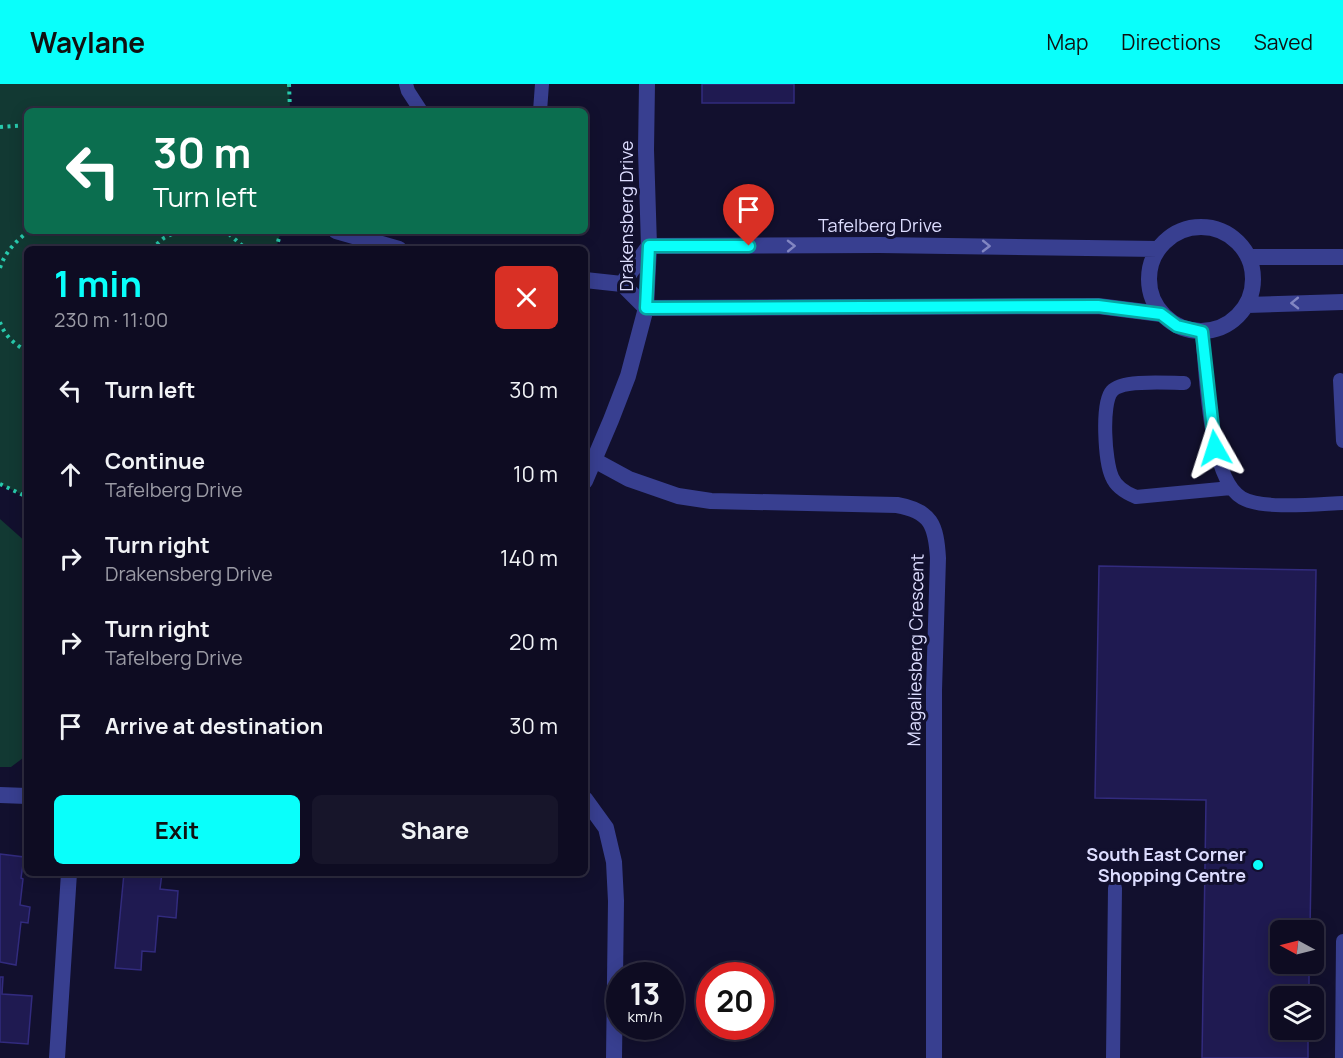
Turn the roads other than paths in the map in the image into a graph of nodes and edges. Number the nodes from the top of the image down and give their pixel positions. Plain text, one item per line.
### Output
1 (406, 84) edge
2 (542, 84) edge
3 (647, 84) edge
4 (419, 108) edge
5 (540, 108) edge
6 (346, 234) edge
7 (388, 246) edge
8 (649, 246) junction
9 (1158, 249) junction
10 (1248, 257) junction
11 (1343, 257) edge
12 (588, 280) edge
13 (622, 284) junction
14 (1343, 302) edge
15 (1247, 305) junction
16 (646, 308) junction
17 (1161, 314) junction
18 (1202, 332) junction
19 (1340, 380) dead end
20 (1184, 383) dead end
21 (1343, 441) edge
22 (594, 460) junction
23 (588, 474) edge
24 (1231, 488) junction
25 (1343, 503) edge
26 (0, 795) edge
27 (24, 796) edge
28 (588, 803) edge
29 (69, 876) edge
30 (1115, 888) dead end
31 (1343, 941) edge
32 (57, 1058) edge
33 (614, 1058) edge
34 (934, 1058) edge
35 (1113, 1058) edge
36 (1342, 1058) edge

1 - 4 lane
2 - 5 lane
3 - 8 street, Drakensberg Drive
6 - 7 street
8 -> 9 street, Tafelberg Drive
8 - 13 street
8 - 16 street, Drakensberg Drive
9 - 10 street
9 - 17 street
10 - 11 street
10 - 15 street
12 - 13 street
13 - 16 street
14 -> 15 street
15 - 18 street
16 - 17 street
16 - 22 street, Drakensberg Drive
17 - 18 street
18 - 24 lane
19 - 21 lane
20 - 24 lane
22 - 23 street, Drakensberg Drive
22 - 34 street, Magaliesberg Crescent
24 - 25 lane
26 - 27 street
28 - 33 street
29 - 32 street
30 - 35 lane
31 - 36 lane

